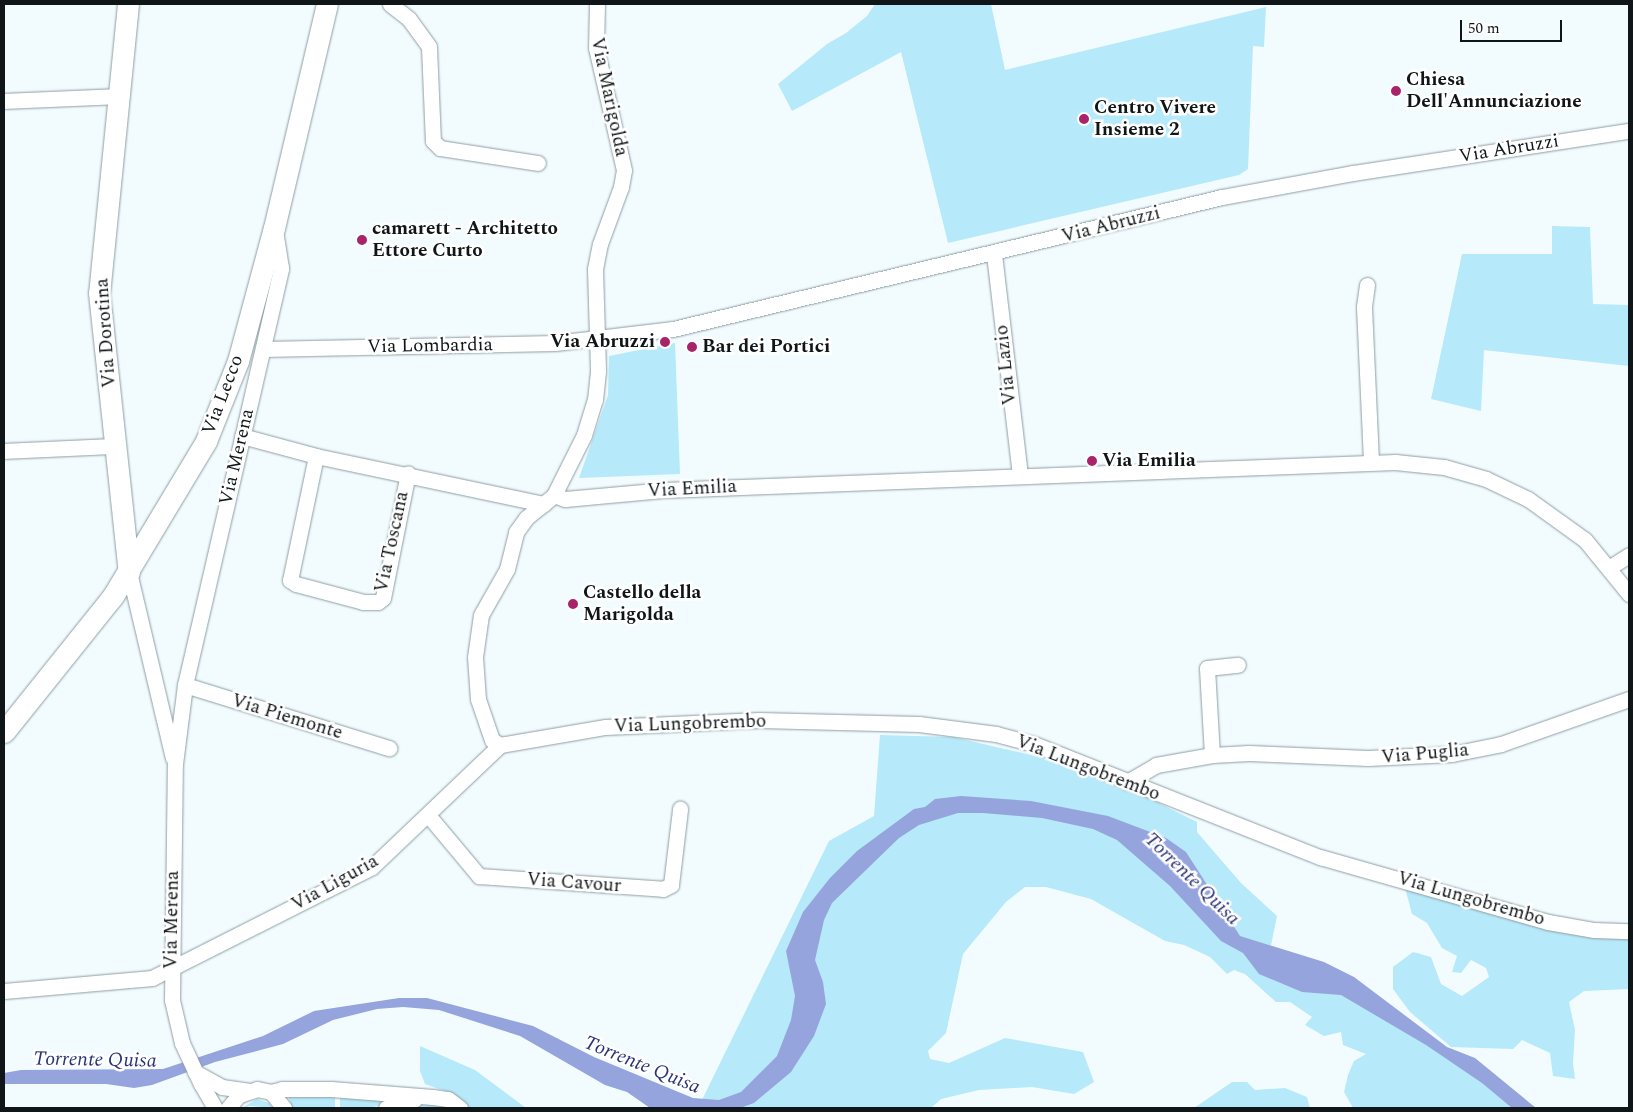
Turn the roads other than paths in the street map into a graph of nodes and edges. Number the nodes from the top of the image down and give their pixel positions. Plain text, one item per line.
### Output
1 (128, 4) edge
2 (326, 4) edge
3 (390, 4) edge
4 (596, 4) edge
5 (119, 96) junction
6 (4, 101) edge
7 (1629, 131) edge
8 (538, 163) dead end
9 (274, 228) junction
10 (994, 254) junction
11 (1367, 285) dead end
12 (597, 338) junction
13 (263, 349) junction
14 (242, 436) junction
15 (116, 446) junction
16 (4, 451) edge
17 (316, 456) junction
18 (1371, 462) junction
19 (408, 474) junction
20 (1020, 475) junction
21 (549, 499) junction
22 (1629, 555) edge
23 (1610, 567) junction
24 (129, 572) junction
25 (1629, 594) edge
26 (1238, 665) dead end
27 (185, 685) junction
28 (156, 692) junction
29 (1629, 699) edge
30 (4, 732) edge
31 (500, 745) junction
32 (389, 748) dead end
33 (1212, 755) junction
34 (175, 764) junction
35 (1127, 782) junction
36 (680, 809) dead end
37 (428, 815) junction
38 (1629, 931) edge
39 (170, 969) junction
40 (4, 991) edge
41 (195, 1072) junction
42 (250, 1091) junction
43 (271, 1092) junction
44 (424, 1096) junction
45 (215, 1108) edge
46 (228, 1108) edge
47 (284, 1108) edge
48 (386, 1108) edge
49 (460, 1108) edge

1 - 5 main road, Via Dorotina
2 - 9 main road, Via Lecco
3 - 8 street
4 - 12 street, Via Marigolda
5 - 6 street
5 - 15 main road, Via Dorotina
7 - 10 street, Via Abruzzi
9 - 13 street, Via Merena
9 - 24 main road, Via Lecco
10 - 12 street, Via Abruzzi
10 - 20 street, Via Lazio
11 - 18 street
12 - 13 street, Via Lombardia
12 - 21 street, Via Marigolda
13 - 14 street, Via Merena
14 - 17 street, Via Toscana
14 - 27 street, Via Merena
15 - 16 street
15 - 24 main road, Via Dorotina
17 - 19 street, Via Toscana
17 - 19 street, Via Toscana
18 - 20 street, Via Emilia
18 - 23 street, Via Emilia
19 - 21 street, Via Toscana
20 - 21 street, Via Emilia
21 - 31 street, Via Marigolda
22 - 23 street
23 - 25 street, Via Emilia
24 - 28 street, Via Merena
24 - 30 main road, Via Lecco
26 - 33 street
27 - 28 street, Via Merena
27 - 32 street, Via Piemonte
27 - 34 street, Via Merena
28 - 34 street, Via Merena
29 - 33 street, Via Puglia
31 - 35 street, Via Lungobrembo
31 - 37 street, Via Liguria
33 - 35 street, Via Puglia
34 - 39 street, Via Merena
35 - 38 street, Via Lungobrembo
36 - 37 street, Via Cavour
37 - 39 street, Via Liguria
39 - 40 street, Via Liguria
39 - 41 street, Via Merena
41 - 42 street
41 - 45 street, Via Merena
42 - 43 street
42 - 46 street
43 - 44 street
43 - 47 street
44 - 48 street
44 - 49 street

